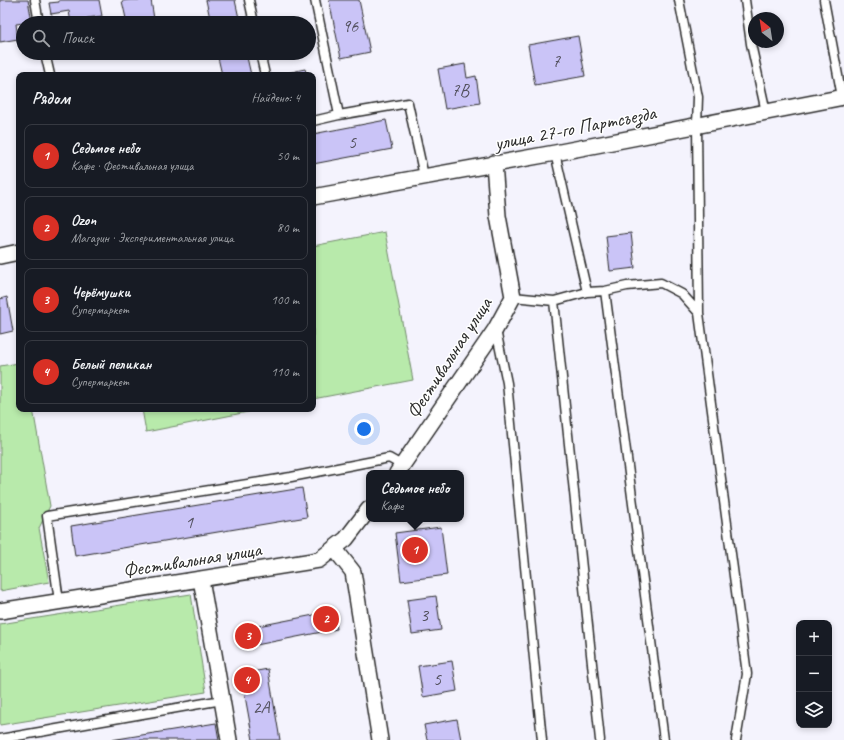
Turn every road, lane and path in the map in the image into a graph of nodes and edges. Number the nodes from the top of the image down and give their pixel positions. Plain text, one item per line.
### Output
1 (35, 0) edge
2 (249, 0) edge
3 (315, 0) edge
4 (679, 0) edge
5 (745, 0) edge
6 (824, 0) edge
7 (38, 16) edge
8 (252, 16) edge
9 (47, 60) edge
10 (262, 60) edge
11 (49, 72) edge
12 (264, 72) edge
13 (843, 97) edge
14 (766, 112) junction
15 (340, 115) junction
16 (316, 119) edge
17 (697, 125) junction
18 (555, 153) junction
19 (494, 163) junction
20 (424, 176) junction
21 (316, 196) edge
22 (16, 253) edge
23 (0, 256) edge
24 (605, 291) junction
25 (587, 292) junction
26 (513, 297) junction
27 (554, 301) junction
28 (699, 313) junction
29 (495, 330) junction
30 (400, 469) edge
31 (366, 513) edge
32 (334, 548) junction
33 (201, 579) junction
34 (59, 601) junction
35 (0, 611) edge
36 (222, 700) junction
37 (0, 739) edge
38 (229, 740) edge
39 (380, 740) edge
40 (542, 740) edge
41 (600, 740) edge
42 (664, 740) edge
43 (736, 740) edge

1 - 7 lane
2 - 8 lane
3 - 15 lane
4 - 17 lane
5 - 14 lane
6 - 13 lane
9 - 11 lane
10 - 12 lane
13 - 14 street, улица 27-го Партсъезда
14 - 17 street, улица 27-го Партсъезда
15 - 16 lane
15 - 20 lane
17 - 18 street, улица 27-го Партсъезда
17 - 28 lane
18 - 19 street, улица 27-го Партсъезда
18 - 25 lane
19 - 20 street, улица 27-го Партсъезда
19 - 26 street, Фестивальная улица
20 - 21 street, улица 27-го Партсъезда
22 - 23 street
24 - 25 lane
24 - 28 lane
24 - 42 lane
25 - 27 lane
26 - 27 lane
26 - 29 street, Фестивальная улица
27 - 41 lane
28 - 43 lane
29 - 30 street, Фестивальная улица
29 - 40 lane
30 - 34 lane
31 - 32 street, Фестивальная улица
32 - 33 street, Фестивальная улица
32 - 39 street
33 - 34 street, Фестивальная улица
33 - 36 street
34 - 35 street, Фестивальная улица
36 - 37 lane
36 - 38 street

